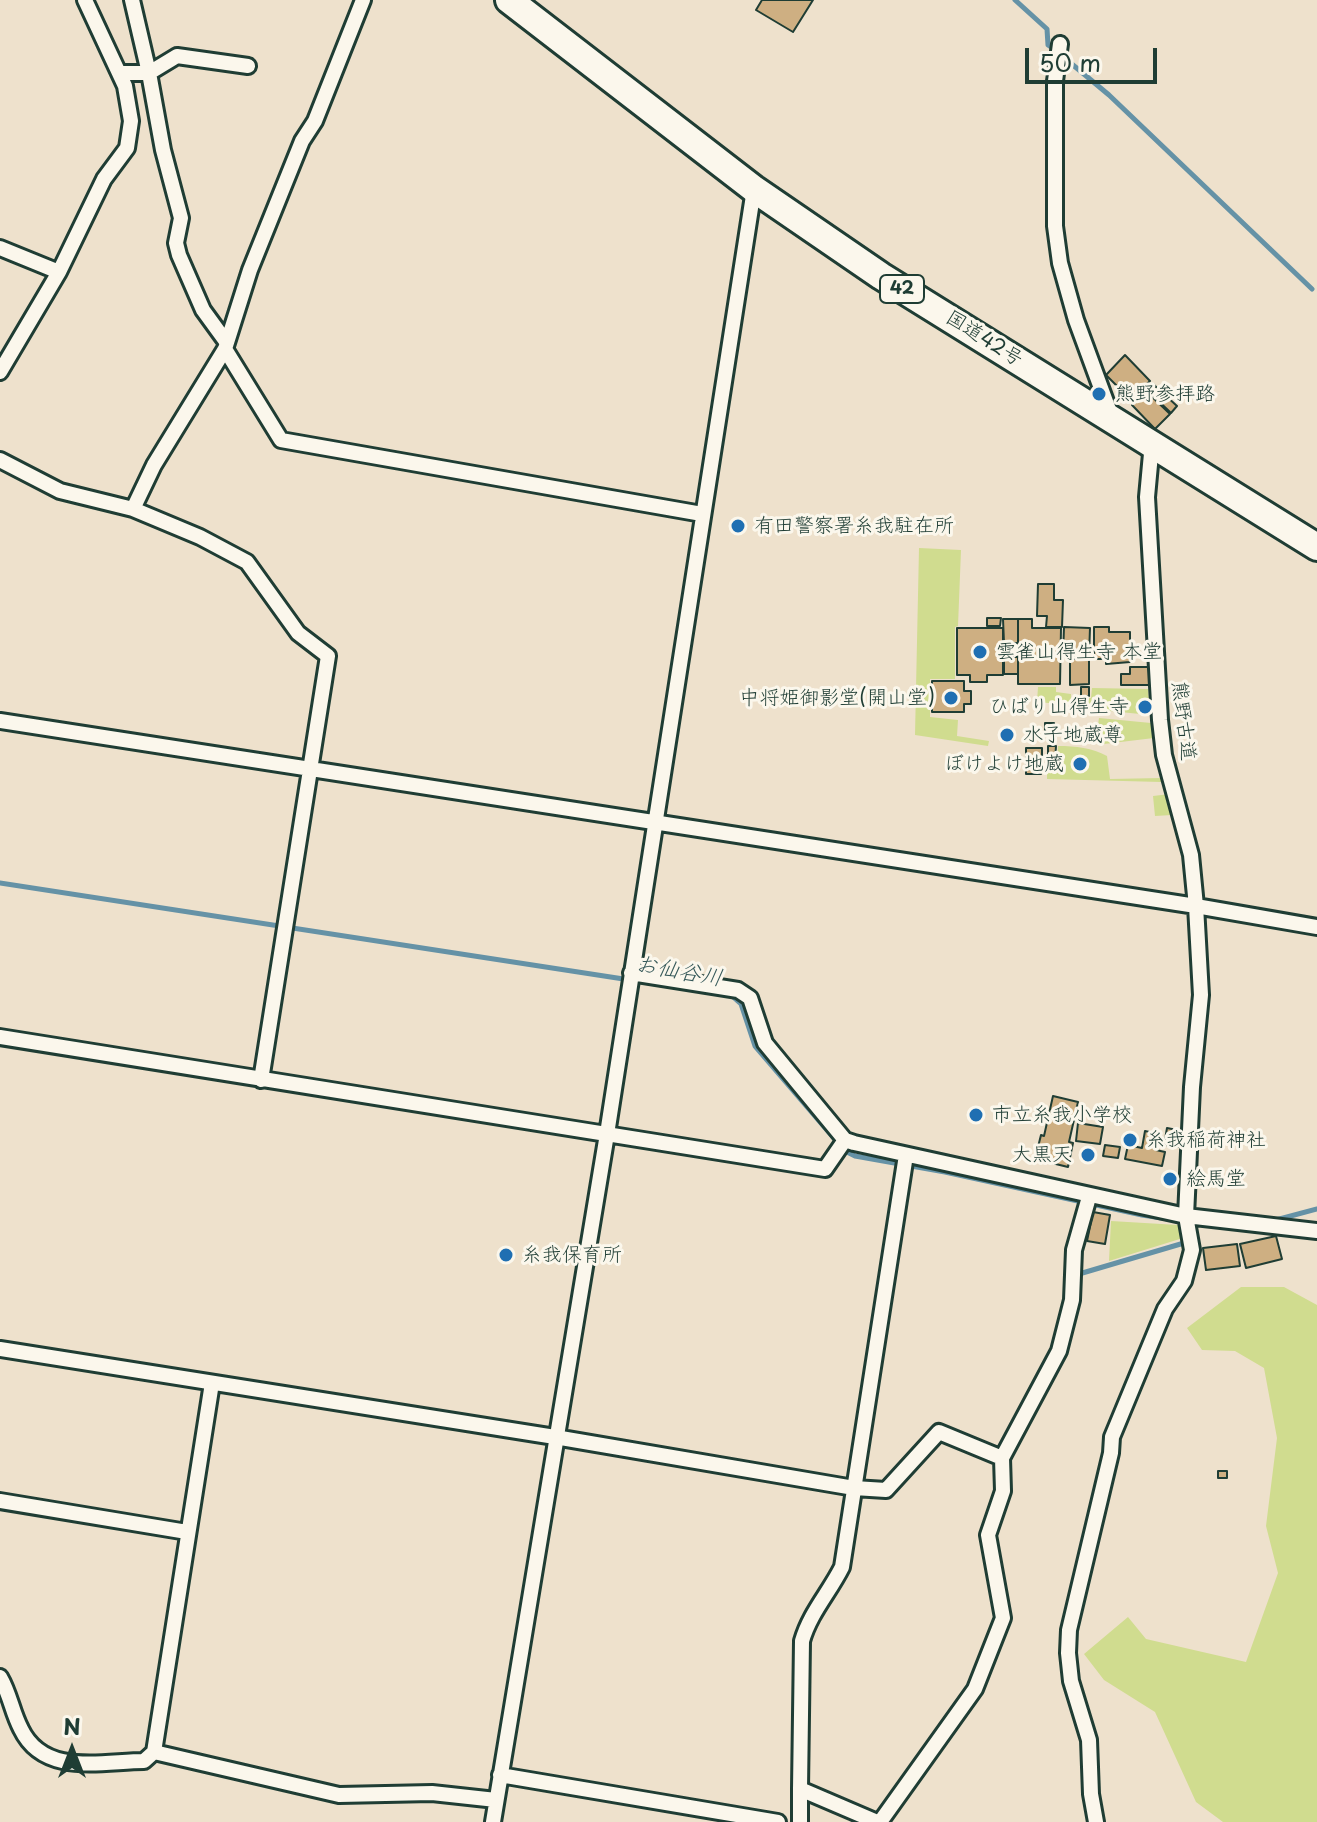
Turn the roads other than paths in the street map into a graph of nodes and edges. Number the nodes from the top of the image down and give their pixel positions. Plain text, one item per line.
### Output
1 (85, 0) edge
2 (132, 0) edge
3 (363, 0) edge
4 (509, 0) edge
5 (1060, 44) dead end
6 (248, 66) dead end
7 (119, 73) junction
8 (149, 73) junction
9 (754, 189) junction
10 (0, 248) edge
11 (59, 272) junction
12 (226, 346) junction
13 (0, 372) edge
14 (1112, 418) junction
15 (1152, 443) junction
16 (0, 460) edge
17 (133, 509) junction
18 (702, 514) junction
19 (1317, 547) edge
20 (0, 721) edge
21 (311, 769) junction
22 (654, 822) junction
23 (1196, 906) junction
24 (1317, 927) edge
25 (631, 973) junction
26 (0, 1037) edge
27 (261, 1080) junction
28 (607, 1134) junction
29 (845, 1140) junction
30 (906, 1155) junction
31 (1089, 1197) junction
32 (1186, 1216) junction
33 (1317, 1231) edge
34 (0, 1349) edge
35 (212, 1383) junction
36 (555, 1437) junction
37 (1002, 1458) junction
38 (854, 1488) junction
39 (0, 1501) edge
40 (187, 1532) junction
41 (0, 1677) edge
42 (154, 1752) junction
43 (500, 1775) junction
44 (800, 1789) junction
45 (496, 1800) junction
46 (493, 1822) edge
47 (778, 1822) edge
48 (800, 1822) edge
49 (879, 1822) edge
50 (1096, 1822) edge

1 - 7 street
2 - 8 street
3 - 12 street
4 - 9 highway, 国道42号 / 42
5 - 14 street
6 - 8 street
7 - 8 street
7 - 11 street
8 - 12 street
9 - 14 highway, 国道42号 / 42
9 - 18 street
10 - 11 street
11 - 13 street
12 - 17 street
12 - 18 street
14 - 15 highway, 国道42号 / 42
15 - 19 highway, 国道42号 / 42
15 - 23 street, 熊野古道
16 - 17 street
17 - 21 street
18 - 22 street
20 - 21 street
21 - 22 street
21 - 27 street
22 - 23 street
22 - 25 street
23 - 24 street
23 - 32 street, 熊野古道
25 - 28 street
25 - 29 street
26 - 27 street
27 - 28 street
28 - 29 street
28 - 36 street
29 - 30 street
30 - 31 street
30 - 38 street
31 - 32 street
31 - 37 street
32 - 33 street
32 - 50 street, 熊野古道
34 - 35 street
35 - 36 street
35 - 40 street
36 - 38 street
36 - 43 street
37 - 38 street
37 - 49 street
38 - 44 street
39 - 40 street
40 - 42 street
41 - 42 street
42 - 45 street
43 - 45 street
43 - 47 street
44 - 48 street
44 - 49 street
45 - 46 street

